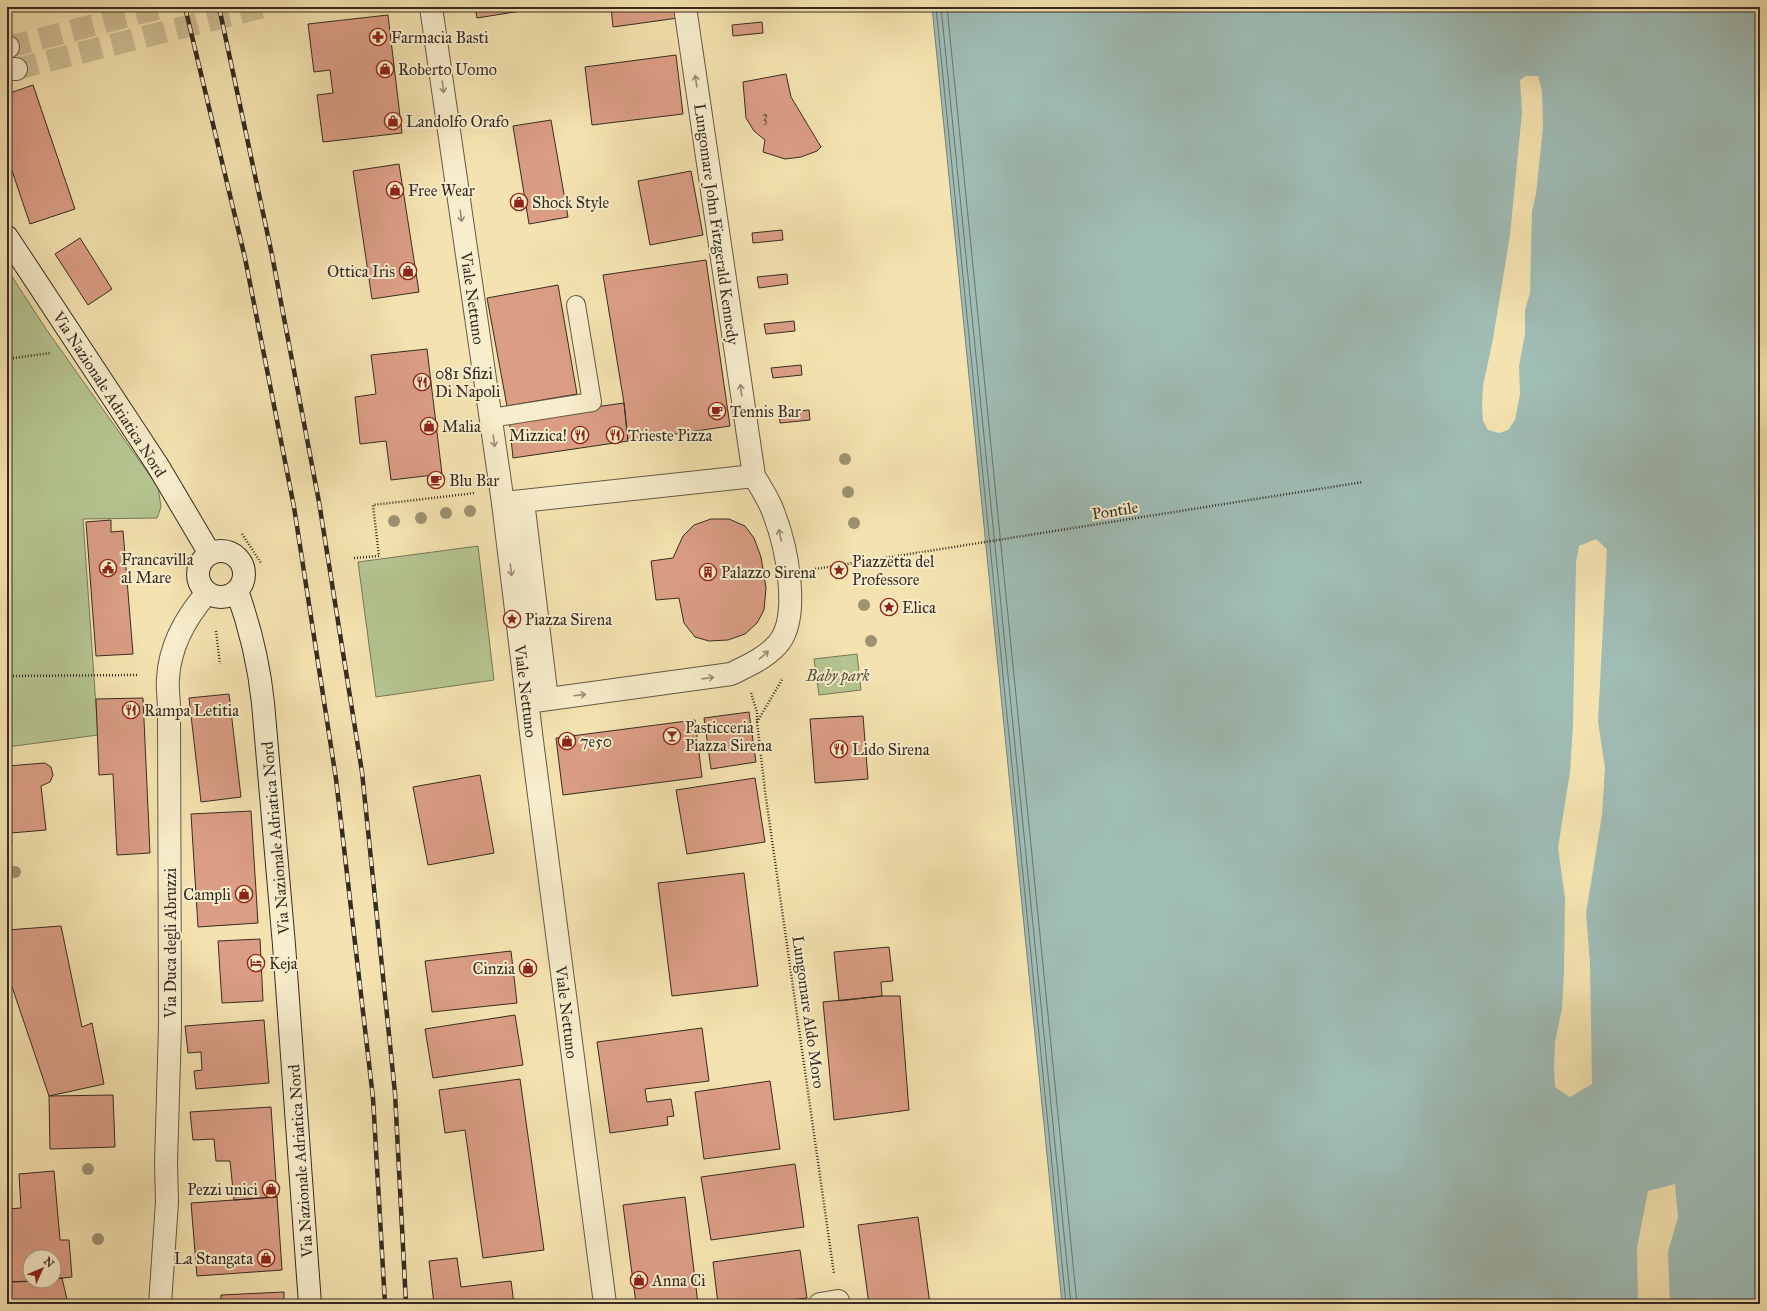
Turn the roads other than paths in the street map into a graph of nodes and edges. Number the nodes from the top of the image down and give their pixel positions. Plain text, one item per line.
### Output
1 (431, 7) edge
2 (685, 7) edge
3 (7, 237) edge
4 (576, 305) dead end
5 (491, 418) junction
6 (754, 476) junction
7 (509, 498) junction
8 (210, 554) junction
9 (238, 591) junction
10 (207, 593) junction
11 (537, 701) junction
12 (160, 1304) edge
13 (310, 1304) edge
14 (605, 1304) edge

1 -> 5 street, Viale Nettuno
6 -> 2 street, Lungomare John Fitzgerald Kennedy
3 - 8 street, Via Nazionale Adriatica Nord
4 - 5 lane
5 -> 7 street, Viale Nettuno
6 - 7 street
11 -> 6 street
7 - 11 street, Viale Nettuno
8 - 9 street
8 - 10 street
9 - 10 street
9 - 13 street, Via Nazionale Adriatica Nord
10 - 12 street, Via Duca degli Abruzzi
11 - 14 street, Viale Nettuno

